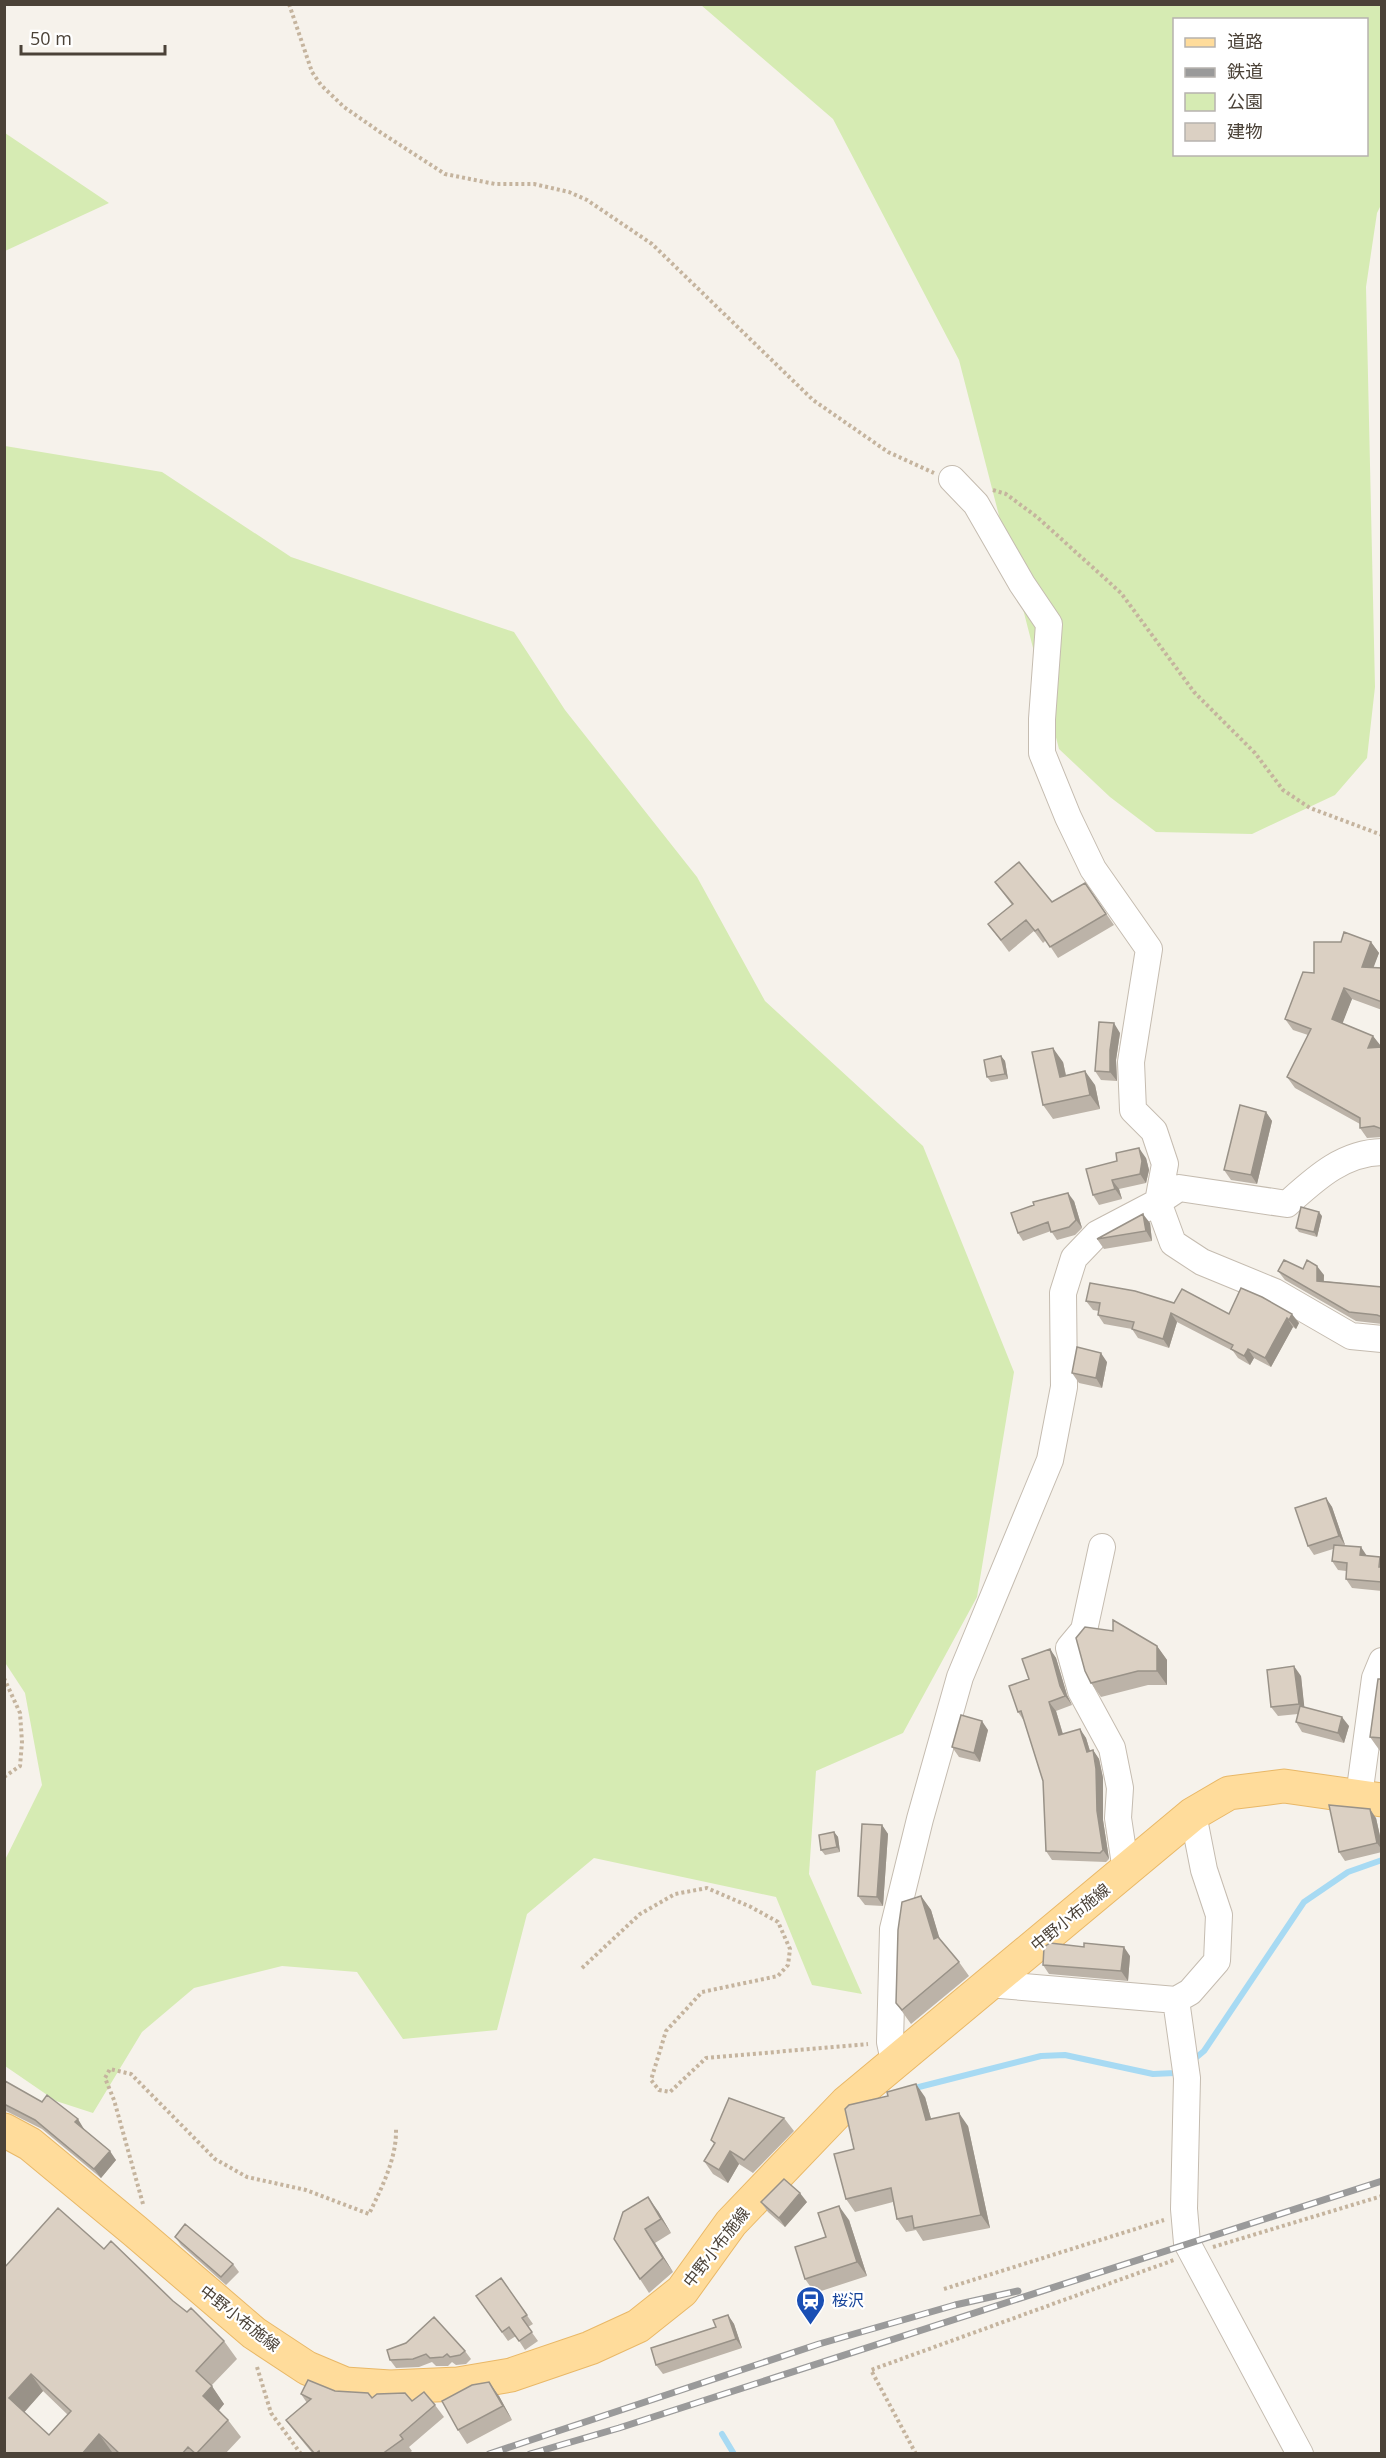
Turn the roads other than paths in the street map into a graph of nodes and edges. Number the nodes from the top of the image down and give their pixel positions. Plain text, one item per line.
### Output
1 (952, 479) road end
2 (1382, 1152) edge
3 (1158, 1202) junction
4 (1382, 1340) edge
5 (1102, 1547) dead end
6 (1382, 1661) edge
7 (1370, 1798) edge
8 (1193, 1814) junction
9 (1126, 1871) junction
10 (988, 1984) junction
11 (1176, 2000) junction
12 (892, 2051) junction
13 (4, 2130) edge
14 (1300, 2454) edge

1 - 3 street
2 - 3 street
3 - 4 street
3 - 12 street
5 - 9 street
6 - 7 street
7 - 8 main road, 中野小布施線
8 - 9 main road, 中野小布施線
8 - 11 street
9 - 10 main road, 中野小布施線
10 - 11 street
10 - 12 main road, 中野小布施線
11 - 14 street
12 - 13 main road, 中野小布施線

